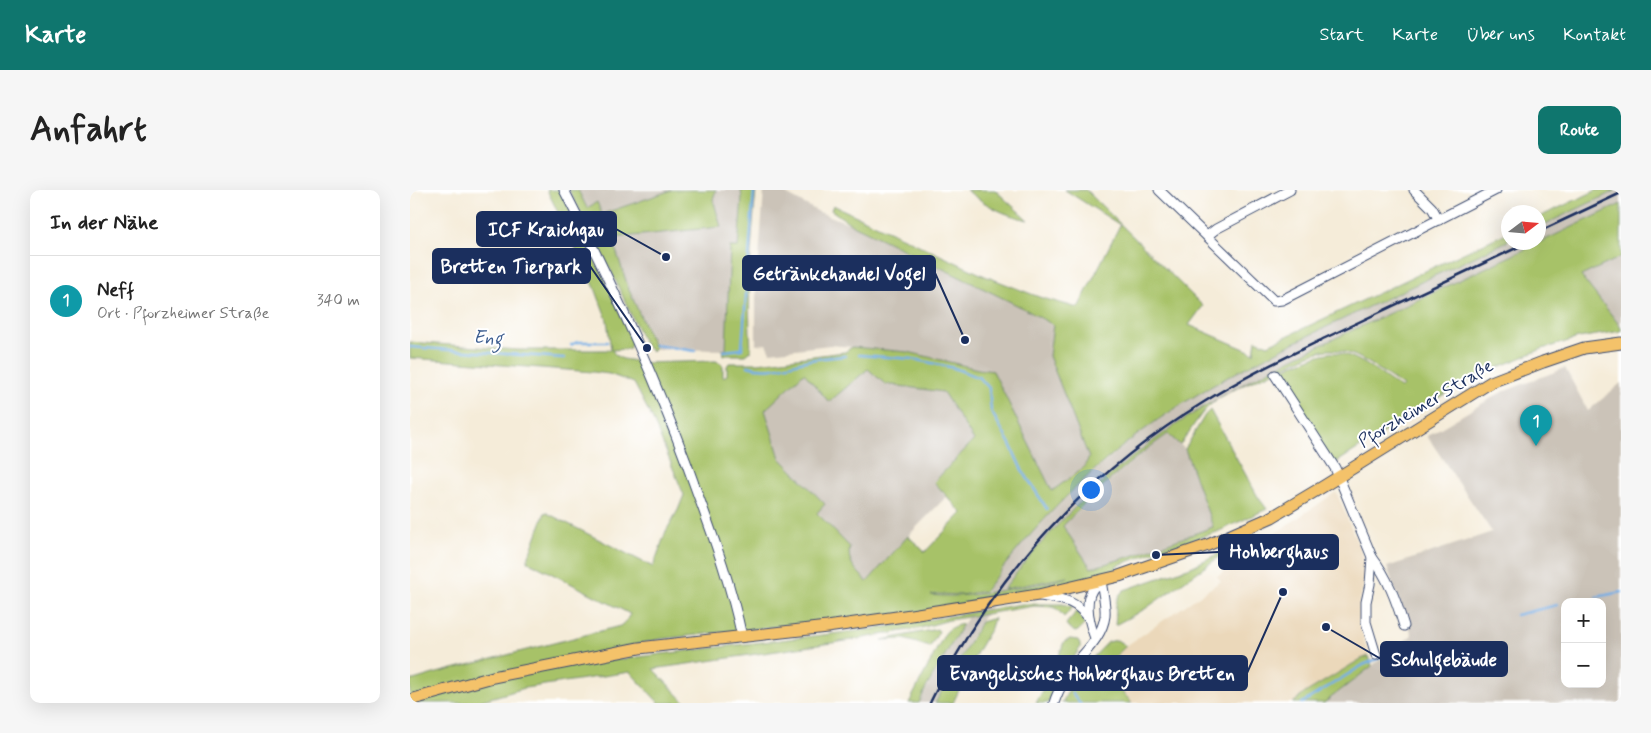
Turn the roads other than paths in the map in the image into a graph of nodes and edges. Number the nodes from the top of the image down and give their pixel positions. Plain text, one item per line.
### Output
1 (564, 190) edge
2 (1159, 190) edge
3 (1290, 190) edge
4 (1414, 190) edge
5 (1496, 190) edge
6 (1439, 220) junction
7 (1207, 236) junction
8 (1621, 343) edge
9 (1275, 375) dead end
10 (1339, 477) junction
11 (1372, 556) junction
12 (1101, 582) junction
13 (1038, 595) junction
14 (1089, 618) junction
15 (1404, 626) dead end
16 (742, 636) junction
17 (1094, 638) junction
18 (1376, 655) dead end
19 (410, 700) edge
20 (1054, 703) edge

1 - 16 street
2 - 7 street
3 - 7 street
4 - 6 street
5 - 6 street
6 - 7 street
8 - 10 main road, Pforzheimer Straße
9 - 10 street
10 - 11 street
10 - 12 main road, Pforzheimer Straße
11 - 15 street
11 - 18 street
12 - 13 main road, Pforzheimer Straße
12 - 14 street
12 - 17 street
13 - 14 street
13 - 16 main road, Pforzheimer Straße
14 - 17 street
16 - 19 main road, Pforzheimer Straße
17 - 20 street

